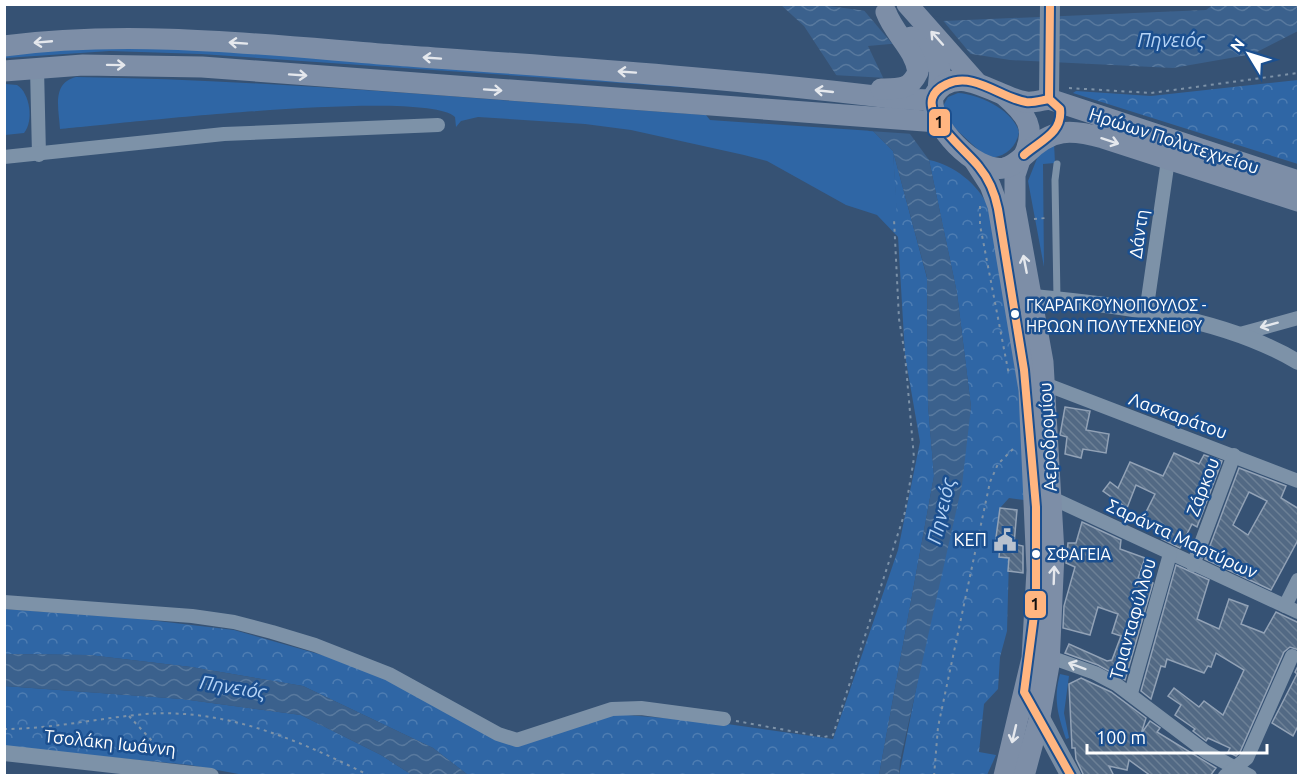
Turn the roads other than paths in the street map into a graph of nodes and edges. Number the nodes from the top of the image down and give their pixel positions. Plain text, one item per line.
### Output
1 (1050, 4) edge
2 (909, 6) edge
3 (882, 8) edge
4 (4, 46) edge
5 (37, 68) junction
6 (4, 71) edge
7 (972, 77) junction
8 (937, 86) junction
9 (902, 94) junction
10 (1002, 94) junction
11 (1049, 99) junction
12 (939, 122) junction
13 (438, 125) dead end
14 (1054, 135) junction
15 (39, 155) junction
16 (4, 157) edge
17 (1022, 158) junction
18 (974, 159) junction
19 (1168, 160) junction
20 (1058, 164) dead end
21 (1299, 181) edge
22 (1299, 201) edge
23 (1032, 297) junction
24 (1057, 299) junction
25 (1146, 313) junction
26 (1299, 318) edge
27 (1240, 334) junction
28 (1299, 362) edge
29 (1045, 384) junction
30 (1234, 455) junction
31 (1299, 481) edge
32 (1052, 498) junction
33 (1170, 554) junction
34 (1193, 565) junction
35 (1299, 580) edge
36 (4, 602) edge
37 (1286, 606) junction
38 (1299, 612) edge
39 (1292, 656) dead end
40 (1050, 657) junction
41 (1024, 692) junction
42 (1131, 693) junction
43 (1040, 716) junction
44 (724, 719) road end
45 (4, 753) edge
46 (111, 770) edge
47 (1230, 771) edge
48 (188, 774) edge
49 (211, 776) edge
50 (1004, 776) edge
51 (1024, 776) edge
52 (1071, 776) edge
53 (1250, 776) edge

1 - 11 main road
7 -> 2 main road
3 - 8 main road
3 - 9 main road
9 -> 4 main road
5 - 6 main road
5 -> 12 main road
5 - 15 street
7 - 8 main road
7 - 10 main road
8 - 9 main road
8 - 12 main road
10 - 11 main road, Ηρώων Πολυτεχνείου
10 - 17 main road
11 - 14 main road
11 - 21 main road, Ηρώων Πολυτεχνείου
12 - 18 main road
13 - 15 street
14 - 17 main road
14 -> 19 main road, Ηρώων Πολυτεχνείου
15 - 16 street
17 - 18 main road
23 -> 17 main road, Αεροδρομίου
18 - 41 main road, Αεροδρομίου
19 - 22 main road, Ηρώων Πολυτεχνείου
19 - 25 street, Δάντη
20 - 24 lane
23 - 24 street
23 - 29 main road, Αεροδρομίου
24 - 25 street
25 - 27 street
26 -> 27 street
27 - 28 street
29 - 30 street, Λασκαράτου
29 - 32 main road, Αεροδρομίου
30 - 31 street, Λασκαράτου
30 - 34 street, Ζάρκου
32 - 33 street, Σαράντα Μαρτύρων
40 -> 32 main road, Αεροδρομίου
33 - 34 street, Σαράντα Μαρτύρων
33 - 42 street, Τριανταφύλλου
34 - 37 street, Σαράντα Μαρτύρων
35 - 37 street
36 - 44 street
37 - 38 street, Σαράντα Μαρτύρων
39 - 47 street
42 -> 40 street
40 - 43 main road, Αεροδρομίου
41 - 43 main road
41 -> 50 main road, Αεροδρομίου
42 - 47 street
43 - 51 main road, Αεροδρομίου
43 - 52 main road
45 - 46 street, Τσολάκη Ιωάννη
46 - 48 street, Τσολάκη Ιωάννη
47 - 53 street
48 - 49 street, Τσολάκη Ιωάννη

